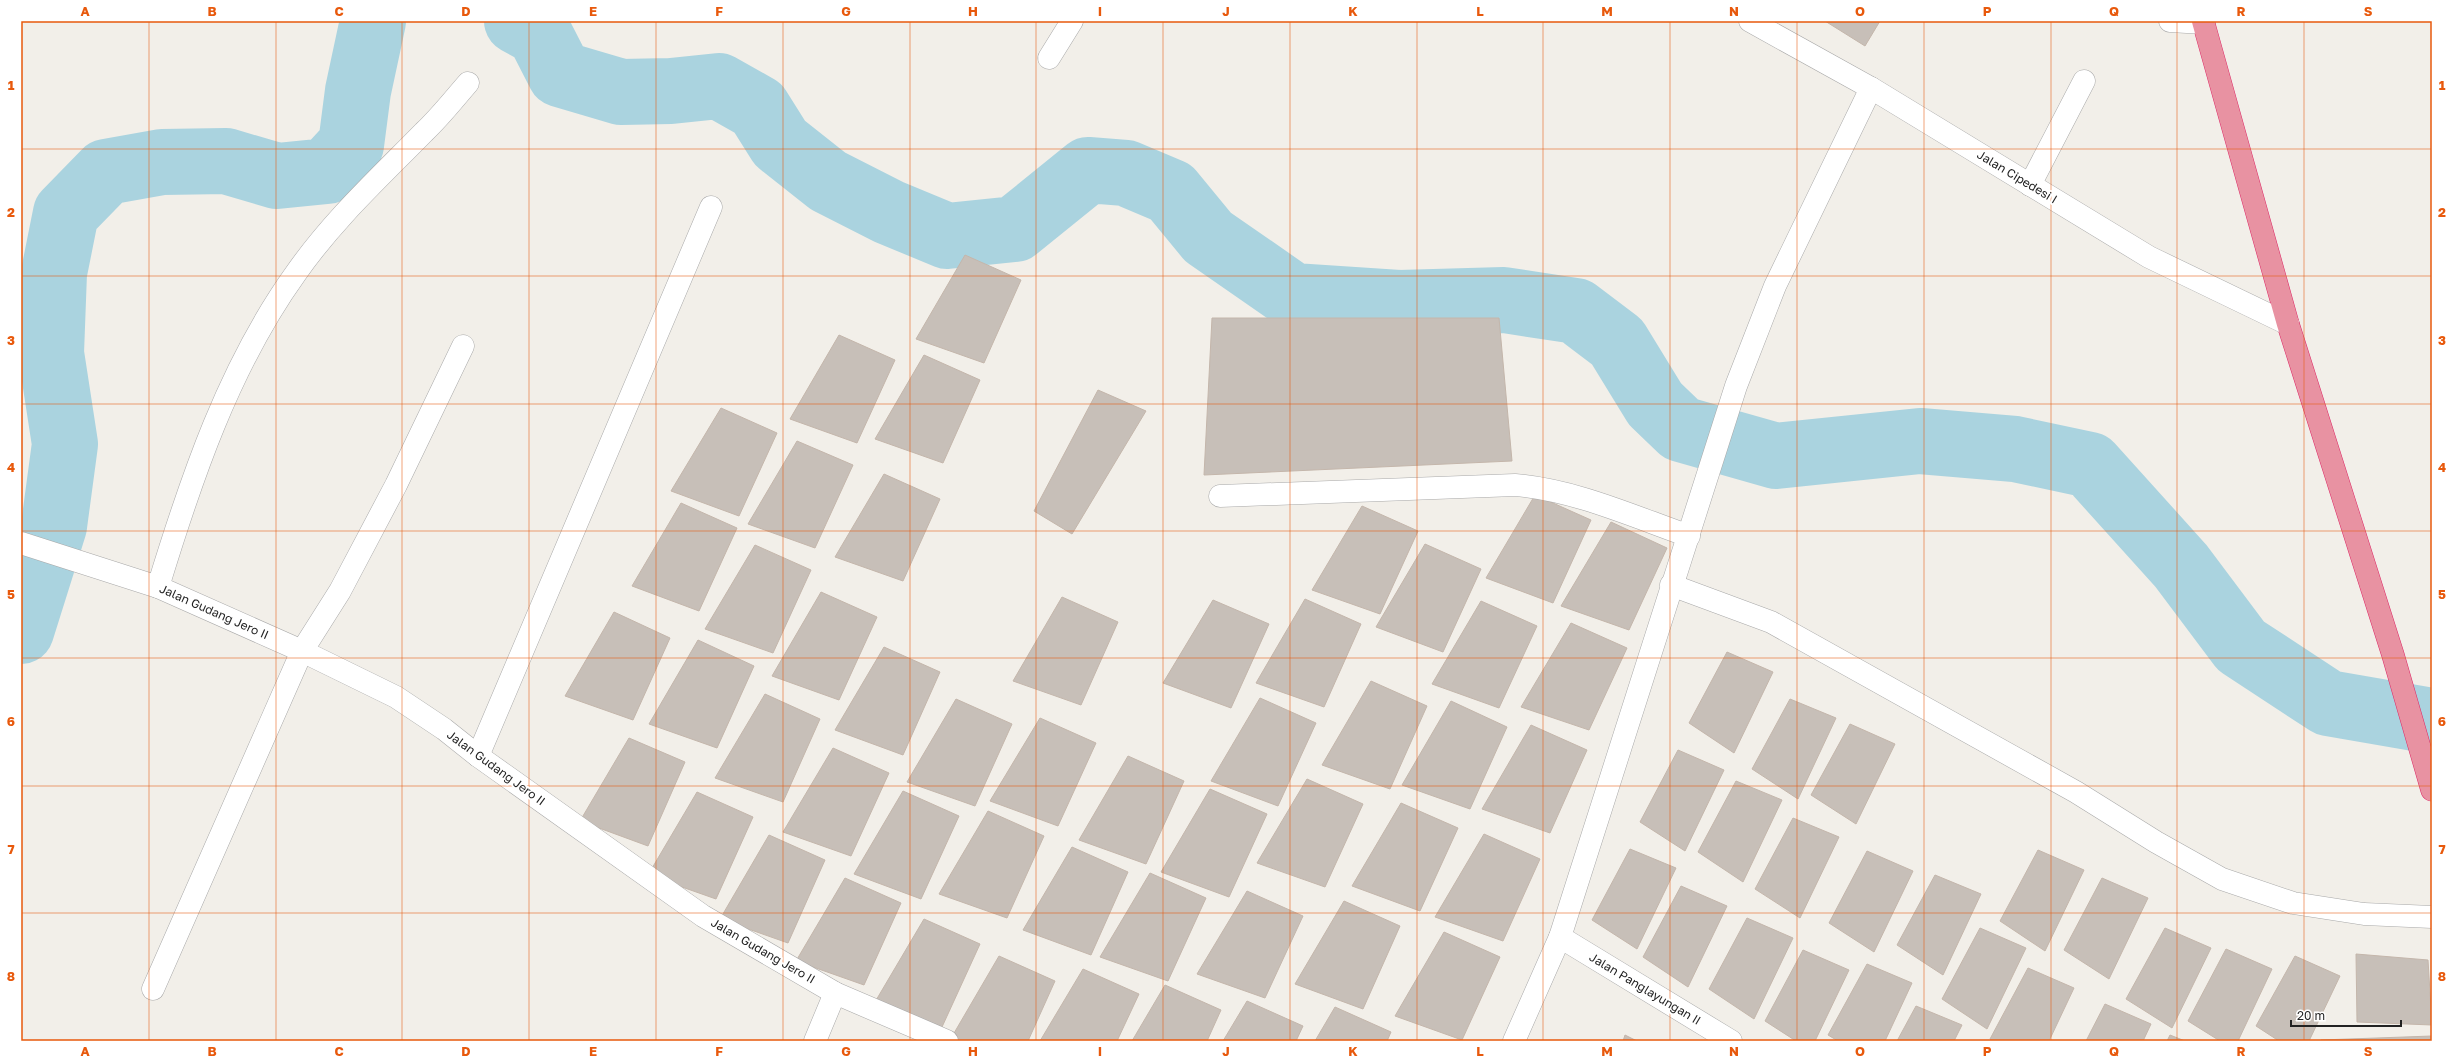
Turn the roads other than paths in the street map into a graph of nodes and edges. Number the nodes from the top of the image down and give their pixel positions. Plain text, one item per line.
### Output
1 (1072, 21) edge
2 (1750, 21) edge
3 (2170, 21) edge
4 (2203, 22) edge
5 (1049, 58) dead end
6 (2084, 81) dead end
7 (468, 83) dead end
8 (1871, 88) junction
9 (2030, 185) junction
10 (711, 207) dead end
11 (2288, 324) junction
12 (463, 346) dead end
13 (1220, 496) dead end
14 (1689, 536) junction
15 (21, 543) edge
16 (1671, 585) junction
17 (158, 587) junction
18 (302, 651) junction
19 (478, 756) junction
20 (2432, 790) edge
21 (2432, 917) edge
22 (1560, 937) junction
23 (152, 989) dead end
24 (835, 993) junction
25 (815, 1041) edge
26 (947, 1041) edge
27 (1514, 1041) edge
28 (1731, 1041) edge

1 - 5 street
2 - 8 street, Jalan Cipedesi I
3 - 4 street
4 - 11 highway
6 - 9 street
7 - 17 street
8 - 9 street, Jalan Cipedesi I
8 - 14 street
9 - 11 street, Jalan Cipedesi I
10 - 19 street
11 - 20 highway
12 - 18 street
13 - 14 street
14 - 16 street
15 - 17 street, Jalan Gudang Jero II
16 - 21 street
16 - 22 street
17 - 18 street, Jalan Gudang Jero II
18 - 19 street, Jalan Gudang Jero II
18 - 23 street
19 - 24 street, Jalan Gudang Jero II
22 - 27 street
22 - 28 street, Jalan Panglayungan II
24 - 25 street
24 - 26 street, Jalan Gudang Jero II

